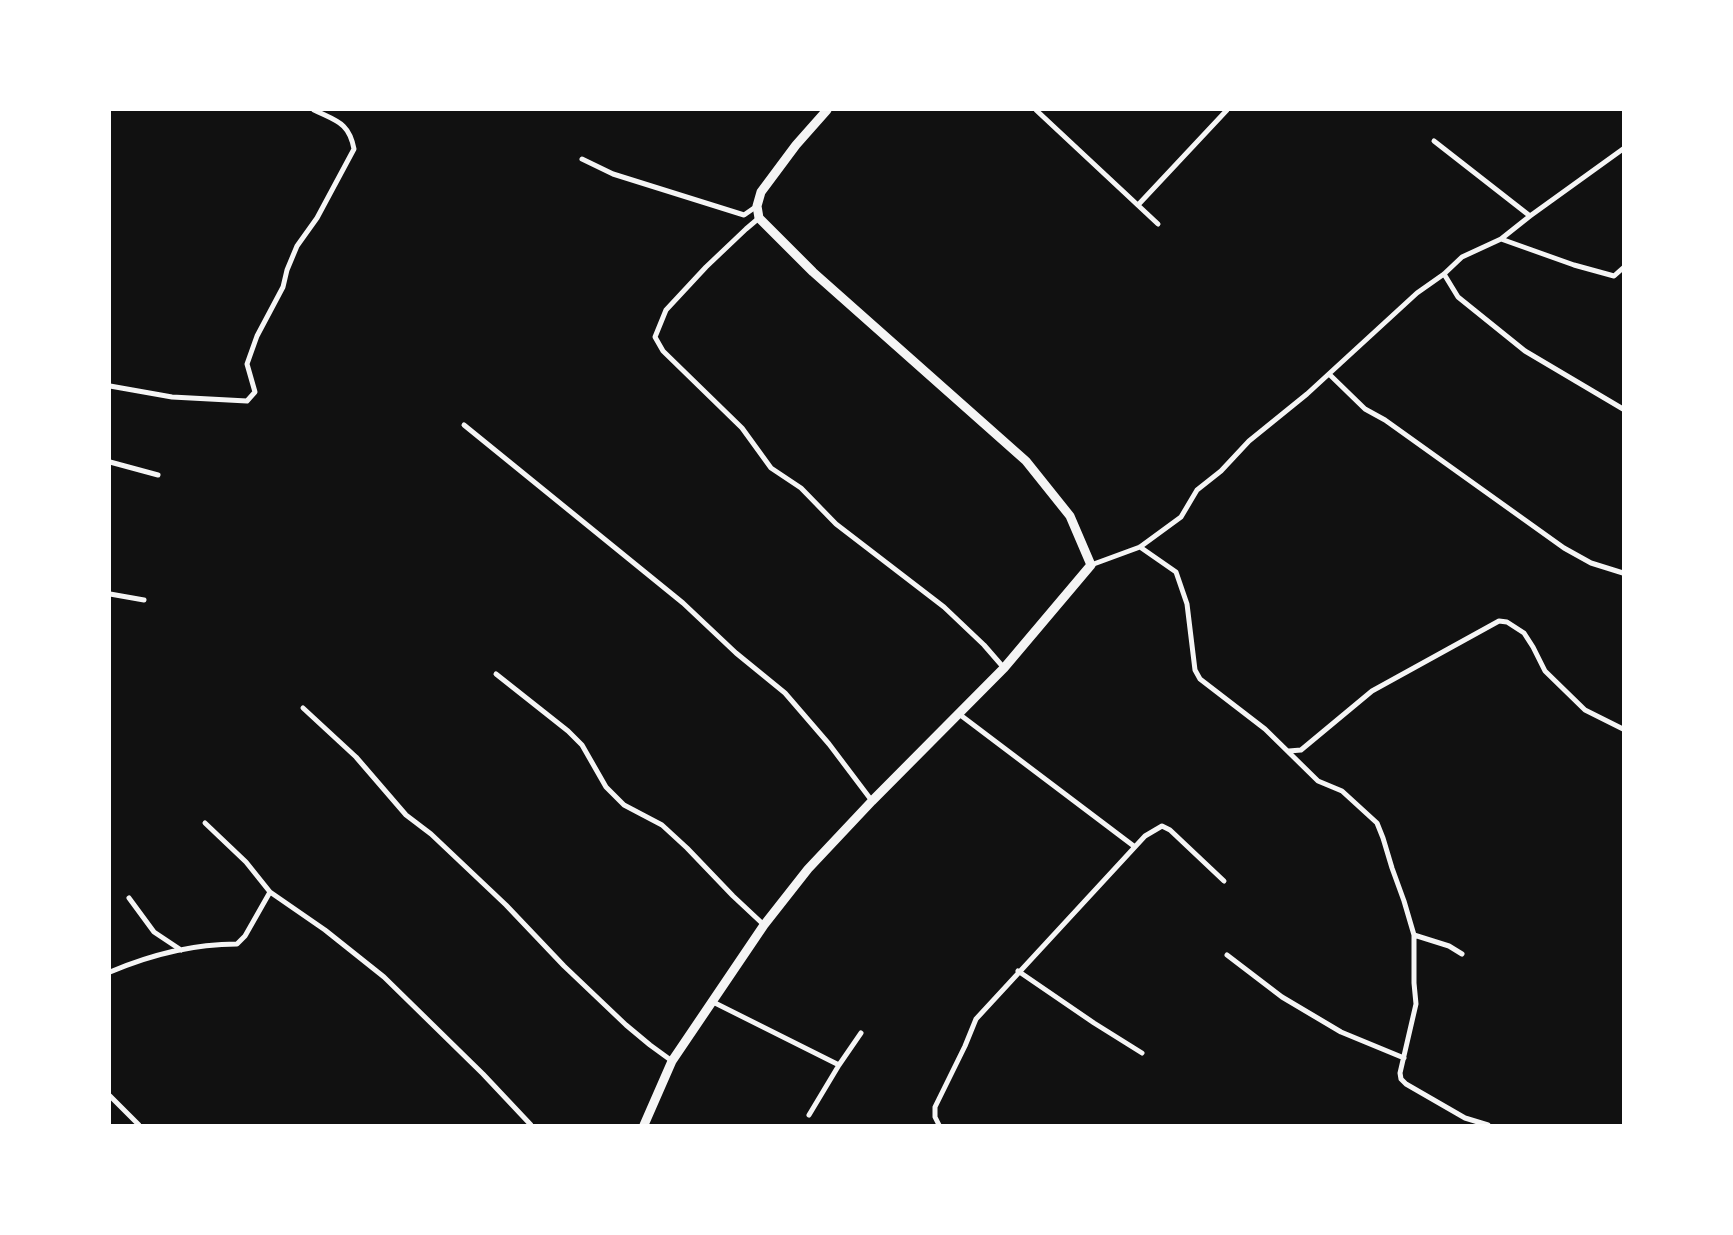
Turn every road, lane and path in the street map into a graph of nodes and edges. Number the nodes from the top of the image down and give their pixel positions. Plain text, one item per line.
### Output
1 (314, 110) edge
2 (826, 110) edge
3 (1036, 110) edge
4 (1227, 110) edge
5 (1434, 141) dead end
6 (1623, 149) edge
7 (582, 159) dead end
8 (757, 206) junction
9 (1138, 206) junction
10 (1530, 216) junction
11 (759, 218) junction
12 (1158, 224) dead end
13 (1501, 239) junction
14 (1623, 268) edge
15 (1444, 274) junction
16 (1329, 374) junction
17 (110, 386) edge
18 (1623, 409) edge
19 (464, 425) dead end
20 (110, 462) edge
21 (158, 475) dead end
22 (1140, 547) junction
23 (1091, 565) junction
24 (1623, 572) edge
25 (110, 594) edge
26 (144, 600) dead end
27 (1004, 668) junction
28 (496, 674) dead end
29 (303, 708) dead end
30 (959, 714) junction
31 (1623, 729) edge
32 (1289, 752) junction
33 (872, 801) junction
34 (205, 824) dead end
35 (1135, 847) junction
36 (1224, 881) dead end
37 (270, 892) junction
38 (129, 898) dead end
39 (764, 925) junction
40 (1414, 935) junction
41 (181, 950) junction
42 (1462, 954) dead end
43 (1228, 955) dead end
44 (110, 972) edge
45 (1018, 972) junction
46 (711, 1001) junction
47 (861, 1033) dead end
48 (1142, 1053) dead end
49 (1404, 1058) junction
50 (672, 1061) junction
51 (838, 1065) junction
52 (110, 1096) edge
53 (809, 1115) dead end
54 (139, 1125) edge
55 (531, 1125) edge
56 (644, 1125) edge
57 (939, 1125) edge
58 (1488, 1125) edge

1 - 17 street
2 - 8 street
3 - 9 street
4 - 9 street
5 - 10 street
6 - 10 street
7 - 8 street
8 - 11 street
9 - 12 street
10 - 13 street
11 - 23 street
11 - 27 street
13 - 14 street
13 - 15 street
15 - 16 street
15 - 18 street
16 - 22 street
16 - 24 street
19 - 33 street
20 - 21 street
22 - 23 street
22 - 32 street
23 - 27 street
25 - 26 street
27 - 30 street
28 - 39 street
29 - 50 street
30 - 33 street
30 - 35 street
31 - 32 street
32 - 40 street
33 - 39 street
34 - 37 street
35 - 36 street
35 - 45 street
37 - 41 street
37 - 55 street
38 - 41 street
39 - 46 street
40 - 42 street
40 - 49 street
41 - 44 street
43 - 49 street
45 - 48 street
45 - 57 street
46 - 50 street
46 - 51 street
47 - 51 street
49 - 58 street
50 - 56 street
51 - 53 street
52 - 54 street

